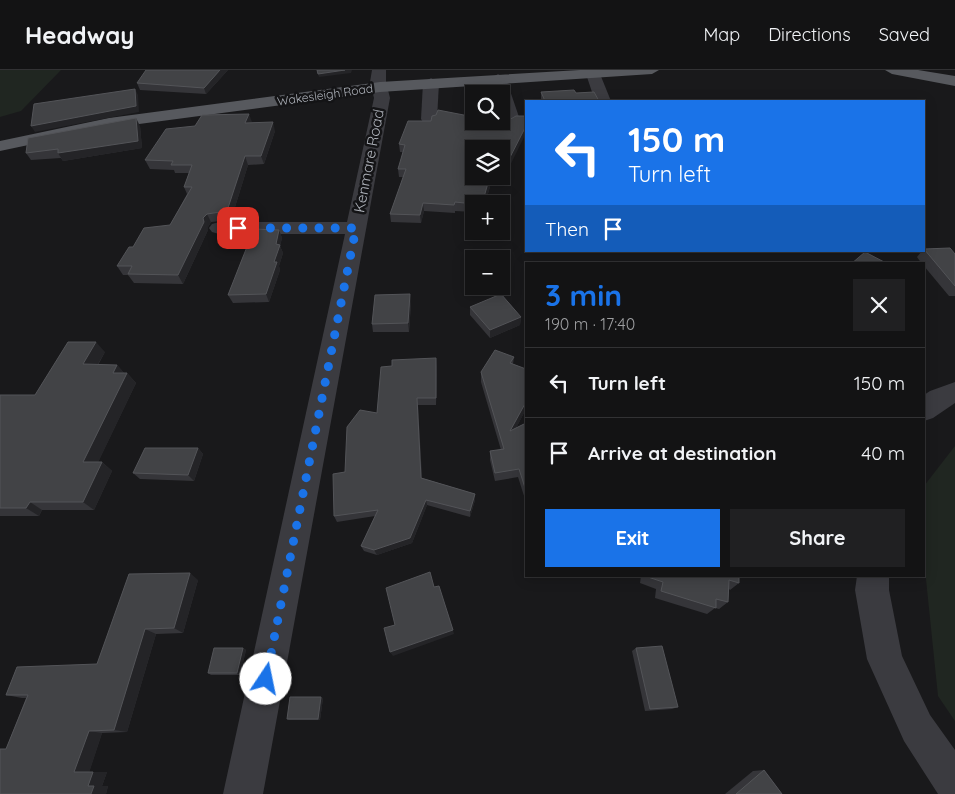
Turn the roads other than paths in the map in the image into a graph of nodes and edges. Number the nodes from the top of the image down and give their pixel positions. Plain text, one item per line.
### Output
1 (648, 70) edge
2 (652, 70) edge
3 (892, 70) edge
4 (622, 71) edge
5 (593, 74) junction
6 (380, 79) edge
7 (498, 79) junction
8 (955, 81) edge
9 (431, 84) junction
10 (500, 85) edge
11 (603, 100) edge
12 (429, 119) edge
13 (0, 146) edge
14 (218, 228) dead end
15 (356, 228) junction
16 (955, 392) edge
17 (925, 409) edge
18 (873, 577) edge
19 (955, 785) edge
20 (243, 794) edge

1 - 2 main road, Wakesleigh Road
1 - 4 main road, Wakesleigh Road
3 - 8 main road
4 - 5 main road, Wakesleigh Road
5 - 7 main road, Wakesleigh Road
5 - 11 street
6 - 9 main road, Wakesleigh Road
6 - 13 main road, Wakesleigh Road
6 - 15 street, Kenmare Road
7 - 9 main road, Wakesleigh Road
7 - 10 street
9 - 12 street
14 - 15 street
15 - 20 street, Kenmare Road
16 - 17 street
18 - 19 street

